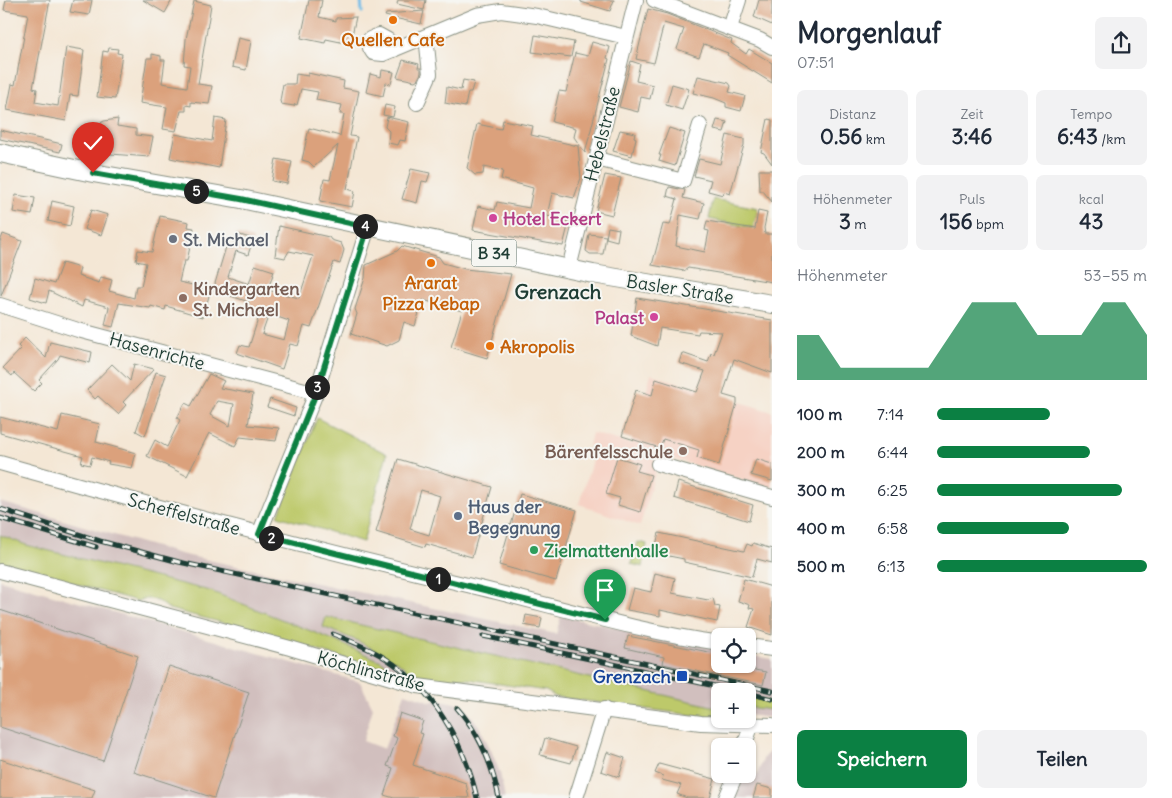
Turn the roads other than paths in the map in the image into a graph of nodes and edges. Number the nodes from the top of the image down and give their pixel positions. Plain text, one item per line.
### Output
1 (636, 0) edge
2 (654, 0) edge
3 (739, 0) edge
4 (730, 28) junction
5 (426, 36) junction
6 (626, 37) junction
7 (772, 47) edge
8 (394, 50) dead end
9 (417, 103) dead end
10 (700, 125) dead end
11 (0, 153) edge
12 (597, 159) junction
13 (368, 227) junction
14 (569, 268) junction
15 (772, 304) edge
16 (0, 305) edge
17 (316, 393) junction
18 (0, 463) edge
19 (658, 464) dead end
20 (772, 497) edge
21 (259, 534) junction
22 (0, 571) edge
23 (711, 641) edge
24 (756, 647) edge
25 (772, 650) edge
26 (604, 710) junction
27 (711, 723) edge
28 (756, 724) edge
29 (772, 725) edge
30 (732, 783) edge
31 (576, 798) edge
32 (726, 798) edge

1 - 6 street, Hebelstraße
2 - 4 street
3 - 4 street
4 - 7 street
5 - 6 street
5 - 8 street
5 - 9 street
6 - 12 street, Hebelstraße
10 - 12 street
11 - 13 main road, Basler Straße / B 34
12 - 14 street, Hebelstraße
13 - 14 main road, Basler Straße / B 34
13 - 17 street
14 - 15 main road, Basler Straße / B 34
16 - 17 street, Hasenrichte
17 - 21 street
18 - 21 street, Scheffelstraße
19 - 20 street
21 - 23 street, Scheffelstraße
22 - 26 street, Köchlinstraße
24 - 25 street
26 - 27 street, Köchlinstraße
26 - 31 street
28 - 29 street, Köchlinstraße
30 - 32 street

